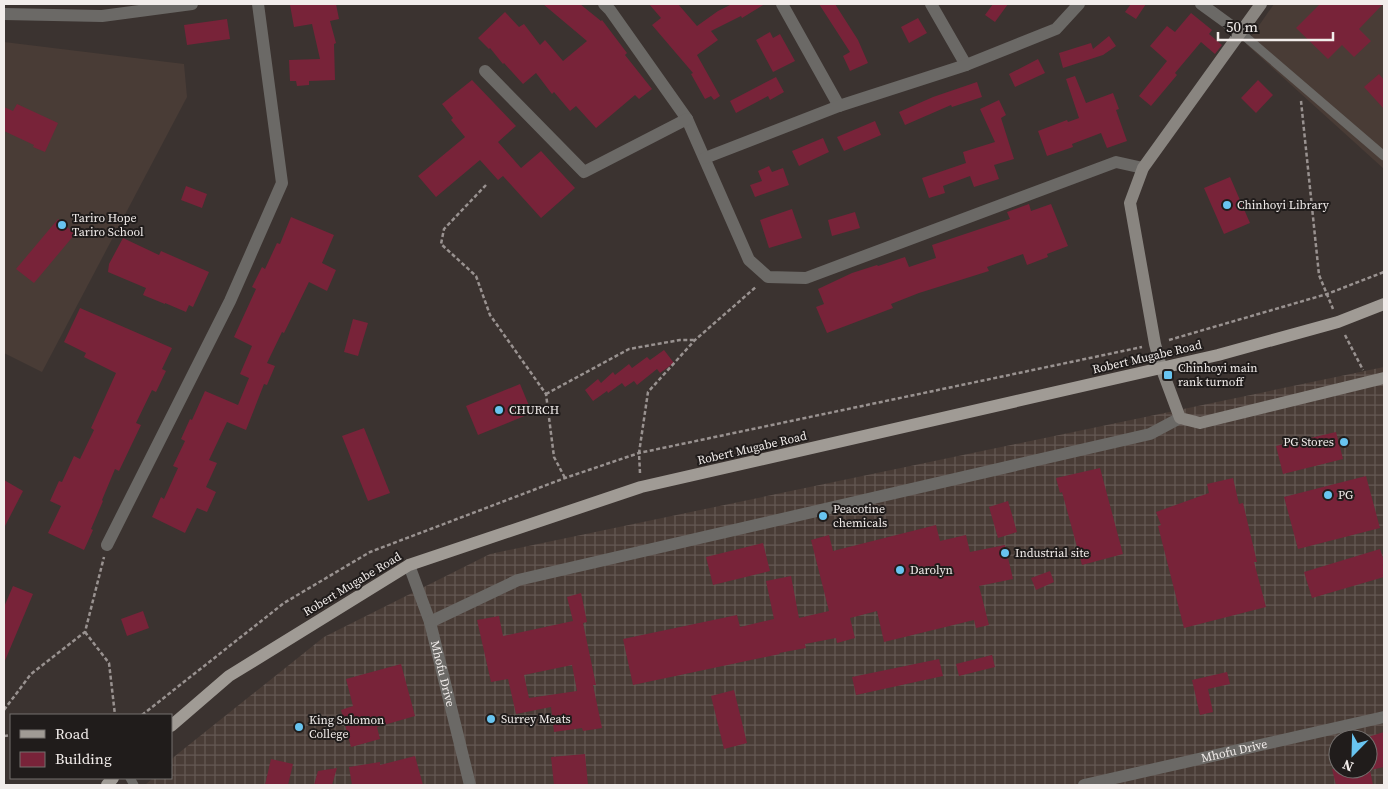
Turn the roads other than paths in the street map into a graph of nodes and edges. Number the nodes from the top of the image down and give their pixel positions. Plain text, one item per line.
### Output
1 (192, 4) edge
2 (258, 4) edge
3 (604, 4) edge
4 (782, 4) edge
5 (931, 4) edge
6 (1079, 4) edge
7 (1201, 4) edge
8 (1261, 4) edge
9 (4, 14) edge
10 (1241, 32) junction
11 (966, 65) junction
12 (485, 71) dead end
13 (839, 106) junction
14 (687, 119) junction
15 (1384, 156) edge
16 (705, 158) junction
17 (1143, 168) junction
18 (1384, 304) edge
19 (1161, 367) junction
20 (1384, 378) edge
21 (1180, 418) junction
22 (107, 545) road end
23 (409, 565) junction
24 (430, 622) junction
25 (1384, 717) edge
26 (172, 725) edge
27 (470, 785) edge
28 (1084, 785) edge

1 - 9 street
2 - 22 street
3 - 14 street
4 - 13 street
5 - 11 street
6 - 11 street
7 - 10 street
8 - 10 street
10 - 15 lane
10 - 17 street
11 - 13 street
12 - 14 street
13 - 16 street
14 - 16 street
16 - 17 street
17 - 19 street
18 - 19 main road, Robert Mugabe Road
19 - 21 street
19 - 23 main road, Robert Mugabe Road
20 - 21 street
21 - 24 street
23 - 24 street, Mhofu Drive
23 - 26 main road, Robert Mugabe Road
24 - 27 street, Mhofu Drive
25 - 28 street, Mhofu Drive

